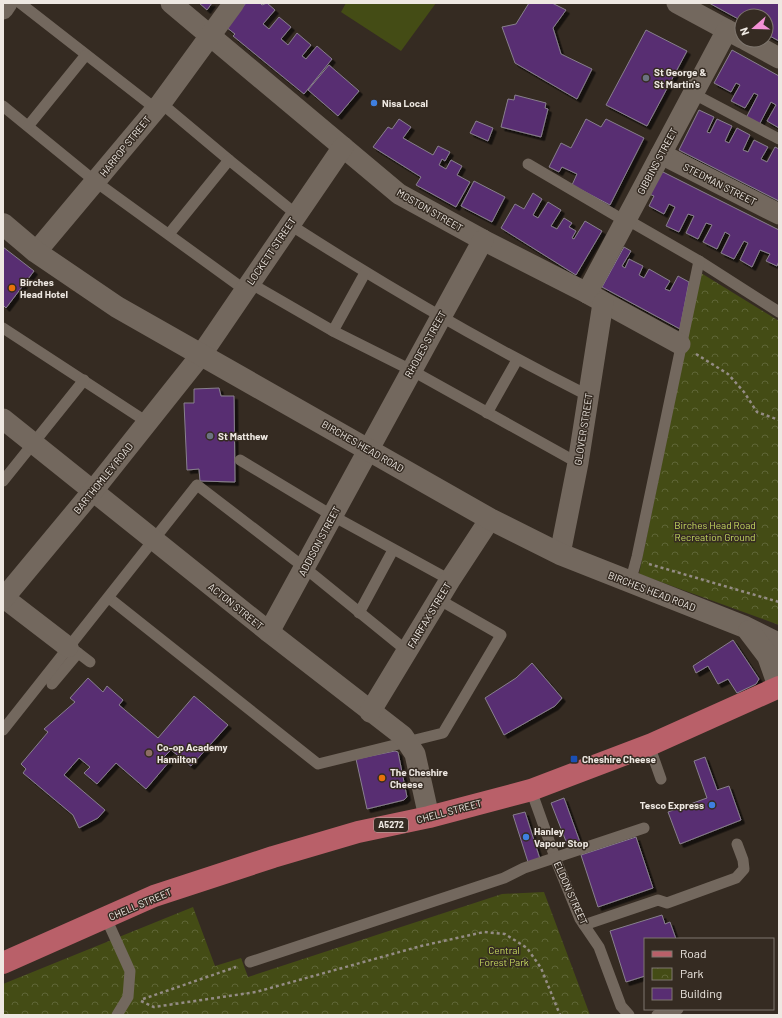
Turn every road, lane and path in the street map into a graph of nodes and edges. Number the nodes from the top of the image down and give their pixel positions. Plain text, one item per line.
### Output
1 (7, 3) edge
2 (20, 3) edge
3 (171, 3) edge
4 (234, 3) edge
5 (677, 3) edge
6 (3, 9) edge
7 (734, 34) edge
8 (210, 37) junction
9 (761, 48) edge
10 (86, 56) junction
11 (779, 58) edge
12 (694, 94) junction
13 (3, 106) edge
14 (158, 106) junction
15 (29, 126) junction
16 (779, 139) edge
17 (343, 147) junction
18 (661, 154) junction
19 (229, 160) junction
20 (528, 164) dead end
21 (96, 182) junction
22 (779, 214) edge
23 (293, 219) junction
24 (626, 220) junction
25 (3, 224) edge
26 (169, 234) junction
27 (483, 240) junction
28 (36, 252) junction
29 (699, 261) junction
30 (365, 273) junction
31 (247, 286) junction
32 (595, 298) junction
33 (779, 312) edge
34 (440, 318) junction
35 (3, 328) edge
36 (333, 331) junction
37 (680, 344) junction
38 (201, 355) junction
39 (517, 360) junction
40 (411, 370) junction
41 (84, 380) junction
42 (589, 396) junction
43 (487, 413) junction
44 (3, 419) edge
45 (779, 420) edge
46 (147, 422) junction
47 (32, 444) junction
48 (368, 448) junction
49 (240, 460) dead end
50 (578, 464) junction
51 (3, 481) edge
52 (92, 492) junction
53 (333, 516) junction
54 (490, 519) junction
55 (154, 540) junction
56 (393, 550) junction
57 (560, 554) junction
58 (636, 560) junction
59 (305, 568) junction
60 (450, 580) junction
61 (630, 583) junction
62 (3, 598) edge
63 (109, 598) junction
64 (438, 599) junction
65 (779, 602) edge
66 (359, 612) junction
67 (745, 627) junction
68 (269, 632) junction
69 (779, 644) edge
70 (73, 650) junction
71 (407, 651) junction
72 (90, 662) dead end
73 (52, 684) dead end
74 (779, 687) edge
75 (370, 712) junction
76 (3, 730) edge
77 (409, 743) junction
78 (649, 745) junction
79 (661, 779) dead end
80 (531, 790) junction
81 (429, 817) junction
82 (644, 828) dead end
83 (737, 844) dead end
84 (555, 858) junction
85 (106, 918) junction
86 (584, 925) junction
87 (250, 962) joint
88 (3, 963) edge
89 (674, 1010) edge
90 (117, 1015) edge
91 (560, 1015) edge
92 (629, 1015) edge
93 (657, 1015) edge

1 - 6 street
2 - 10 lane
3 - 8 street, MOSTON STREET
4 - 8 street, HARROP STREET
5 - 7 street
7 - 12 street, GIBBINS STREET
8 - 14 street, HARROP STREET
8 - 17 street, MOSTON STREET
9 - 11 street
10 - 14 lane
10 - 15 lane
12 - 16 lane
12 - 18 street, GIBBINS STREET
13 - 15 lane
14 - 19 lane
14 - 21 street, HARROP STREET
15 - 21 lane
17 - 23 street, LOCKETT STREET
17 - 27 street, MOSTON STREET
18 - 22 street, STEDMAN STREET
18 - 24 street, GIBBINS STREET
19 - 23 lane
19 - 26 lane
20 - 24 lane
21 - 26 lane
21 - 28 street, HARROP STREET
23 - 30 lane
23 - 31 street, LOCKETT STREET
24 - 29 lane
24 - 32 street, GIBBINS STREET
25 - 28 street, BIRCHES HEAD ROAD
26 - 31 lane
27 - 32 street, MOSTON STREET
27 - 34 street, RHODES STREET
28 - 38 street, BIRCHES HEAD ROAD
29 - 33 lane
29 - 37 lane
30 - 34 lane
30 - 36 lane
31 - 36 lane
31 - 38 street, LOCKETT STREET
32 - 37 street, MOSTON STREET
32 - 42 street, GLOVER STREET
34 - 39 lane
34 - 40 street, RHODES STREET
35 - 41 lane
36 - 40 lane
37 - 45 path
37 - 58 lane
38 - 46 street, BARTHOMLEY ROAD
38 - 48 street, BIRCHES HEAD ROAD
39 - 42 lane
39 - 43 lane
40 - 43 lane
40 - 48 street, RHODES STREET
41 - 46 lane
41 - 47 lane
42 - 50 street, GLOVER STREET
43 - 50 lane
44 - 47 street, ACTON STREET
46 - 52 street, BARTHOMLEY ROAD
47 - 51 lane
47 - 52 street, ACTON STREET
48 - 53 street, ADDISON STREET
48 - 54 street, BIRCHES HEAD ROAD
49 - 53 lane
50 - 57 street, GLOVER STREET
52 - 55 street, ACTON STREET
52 - 62 street, BARTHOMLEY ROAD
53 - 56 lane
53 - 59 street, ADDISON STREET
54 - 57 street, BIRCHES HEAD ROAD
54 - 60 street, FAIRFAX STREET
55 - 59 lane
55 - 63 lane
55 - 68 street, ACTON STREET
56 - 60 lane
56 - 66 lane
57 - 61 street, BIRCHES HEAD ROAD
58 - 61 lane
58 - 65 path
59 - 66 lane
59 - 68 street, ADDISON STREET
60 - 64 street, FAIRFAX STREET
61 - 67 street, BIRCHES HEAD ROAD
62 - 70 street
63 - 70 lane
63 - 77 lane
64 - 71 street, FAIRFAX STREET
64 - 77 lane
66 - 71 lane
67 - 69 street, BIRCHES HEAD ROAD
67 - 74 street
68 - 75 street, ACTON STREET
70 - 72 lane
70 - 73 lane
70 - 76 lane
71 - 75 street, FAIRFAX STREET
74 - 78 main road, CHELL STREET / A5272
75 - 77 street, ACTON STREET
77 - 81 street, ACTON STREET
78 - 79 lane
78 - 80 main road, CHELL STREET / A5272
80 - 81 main road, CHELL STREET / A5272
80 - 84 lane, ELDON STREET
81 - 85 main road, CHELL STREET / A5272
82 - 84 lane
83 - 86 lane
84 - 86 lane, ELDON STREET
84 - 87 lane
85 - 88 main road, CHELL STREET / A5272
85 - 90 lane
86 - 92 lane, ELDON STREET
87 - 91 path
89 - 93 lane

